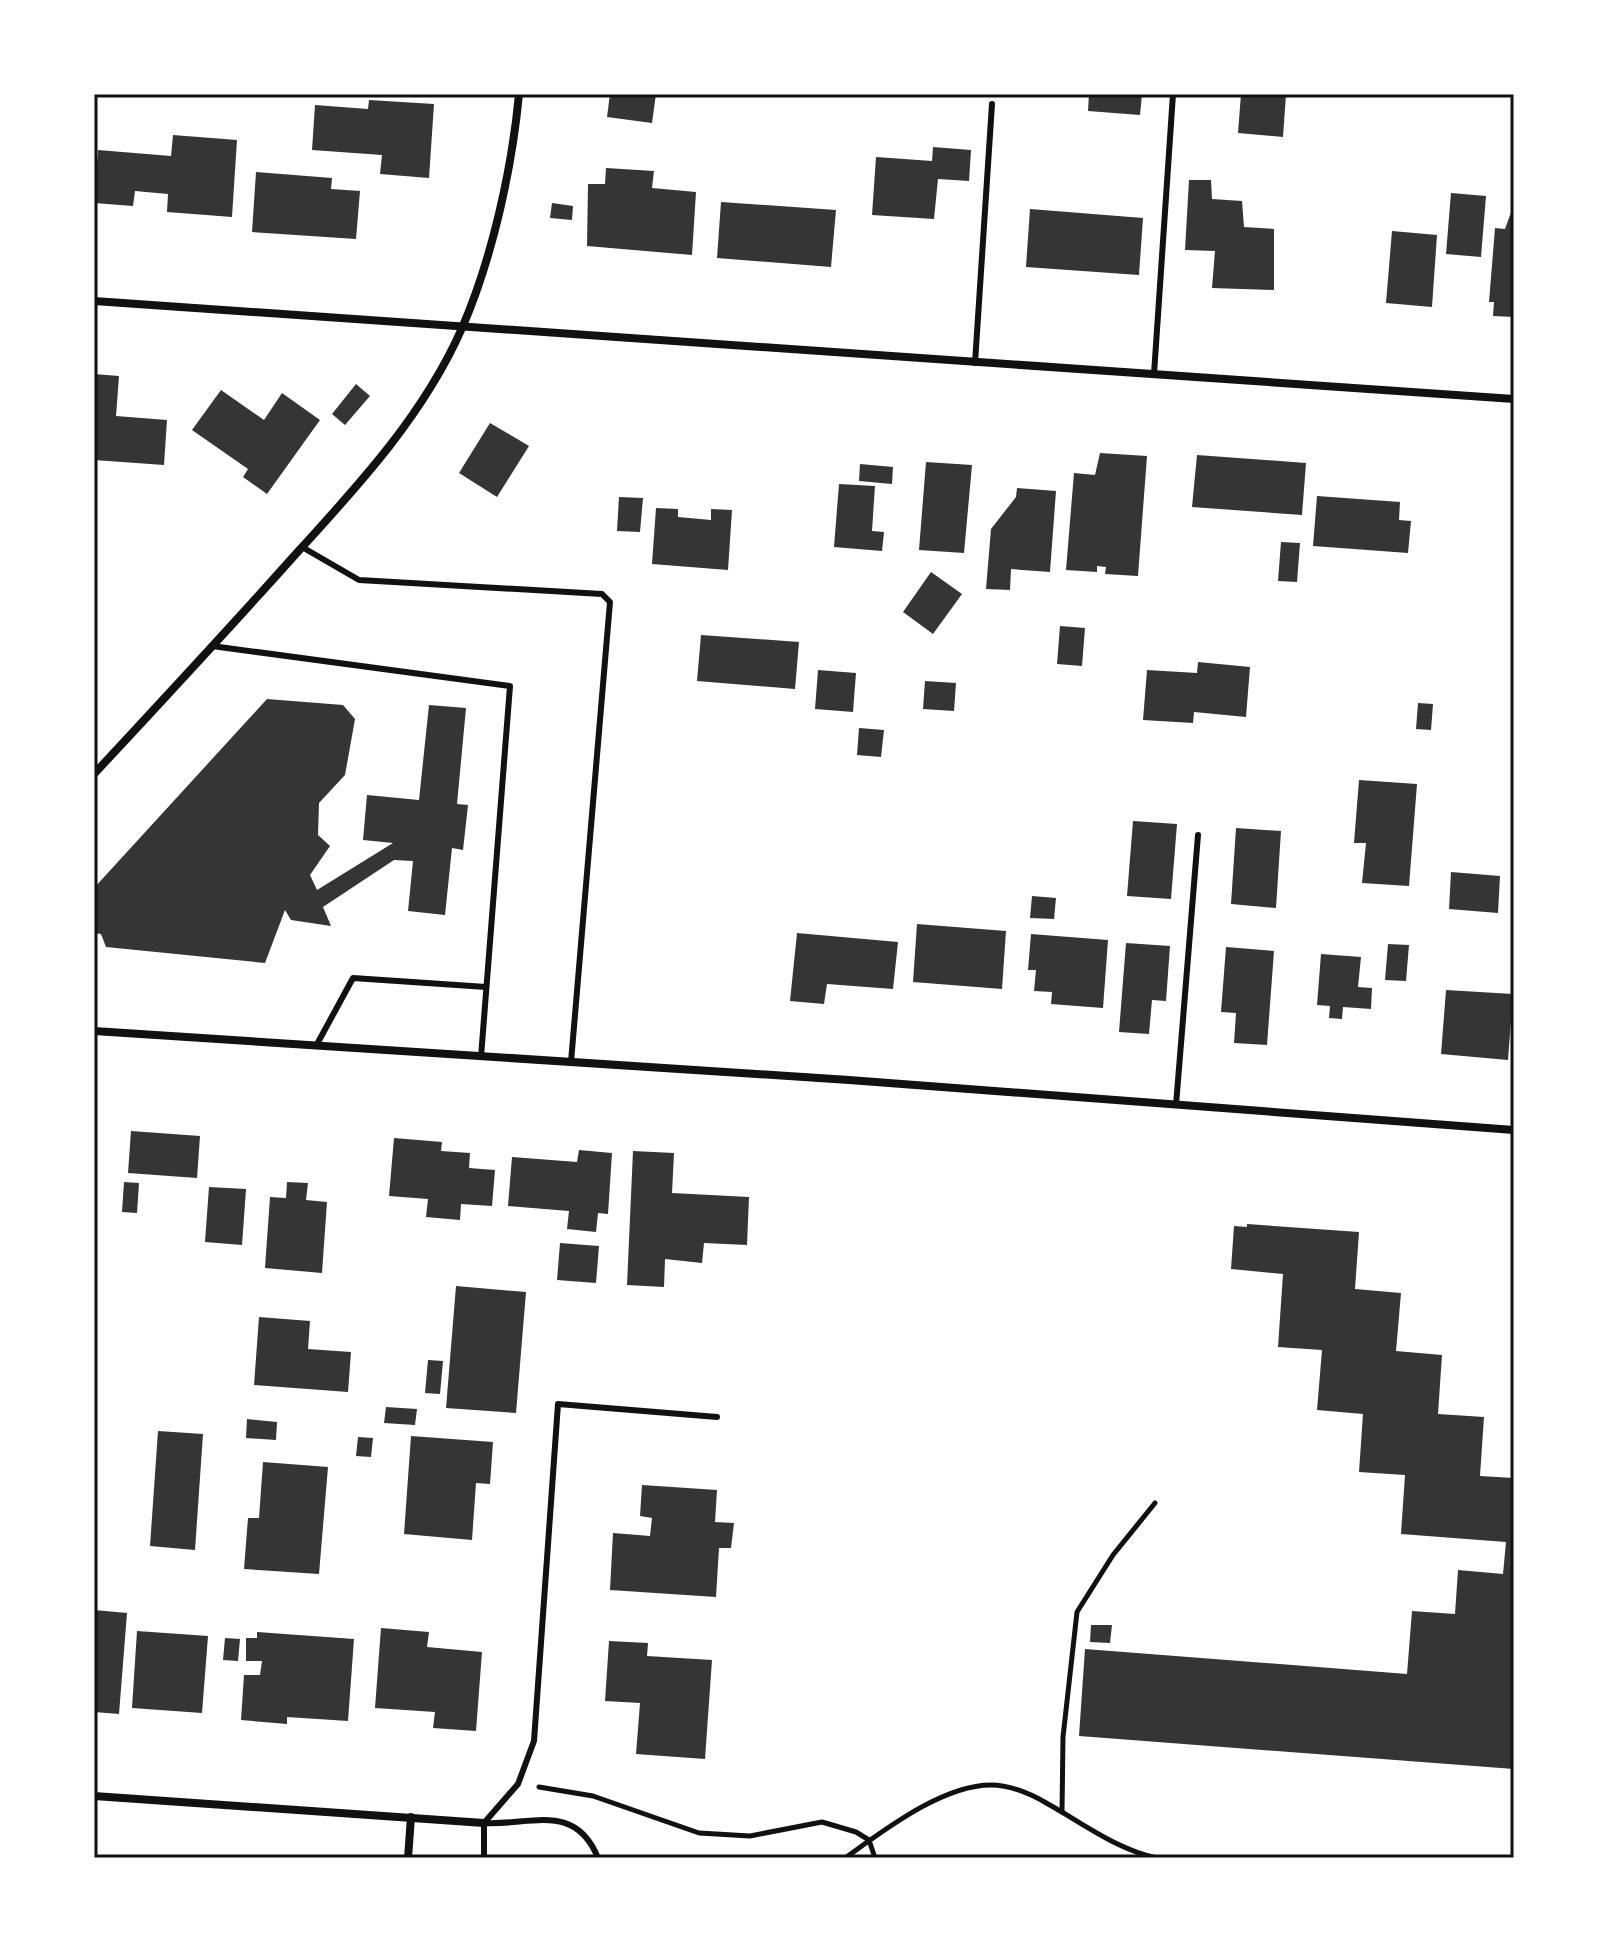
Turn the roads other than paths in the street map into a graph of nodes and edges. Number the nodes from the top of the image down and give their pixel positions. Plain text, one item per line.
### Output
1 (519, 94) edge
2 (1173, 94) edge
3 (992, 104) dead end
4 (94, 301) edge
5 (462, 328) junction
6 (975, 363) junction
7 (1154, 374) junction
8 (1514, 399) edge
9 (302, 547) junction
10 (212, 646) junction
11 (94, 774) edge
12 (1198, 835) dead end
13 (486, 987) junction
14 (94, 1031) edge
15 (316, 1046) junction
16 (481, 1057) junction
17 (571, 1062) junction
18 (1176, 1105) junction
19 (1514, 1130) edge
20 (717, 1417) dead end
21 (94, 1796) edge
22 (411, 1817) junction
23 (484, 1823) junction
24 (408, 1858) edge
25 (484, 1858) edge
26 (598, 1858) edge

1 - 5 street
2 - 7 lane
3 - 6 lane
4 - 5 street
5 - 6 street
5 - 9 street
6 - 7 street
7 - 8 street
9 - 10 street
9 - 17 lane
10 - 11 street
10 - 13 lane
12 - 18 lane
13 - 15 lane
13 - 16 lane
14 - 15 street
15 - 16 street
16 - 17 street
17 - 18 street
18 - 19 street
20 - 23 lane
21 - 22 street
22 - 23 street
22 - 24 street
23 - 25 lane
23 - 26 lane

